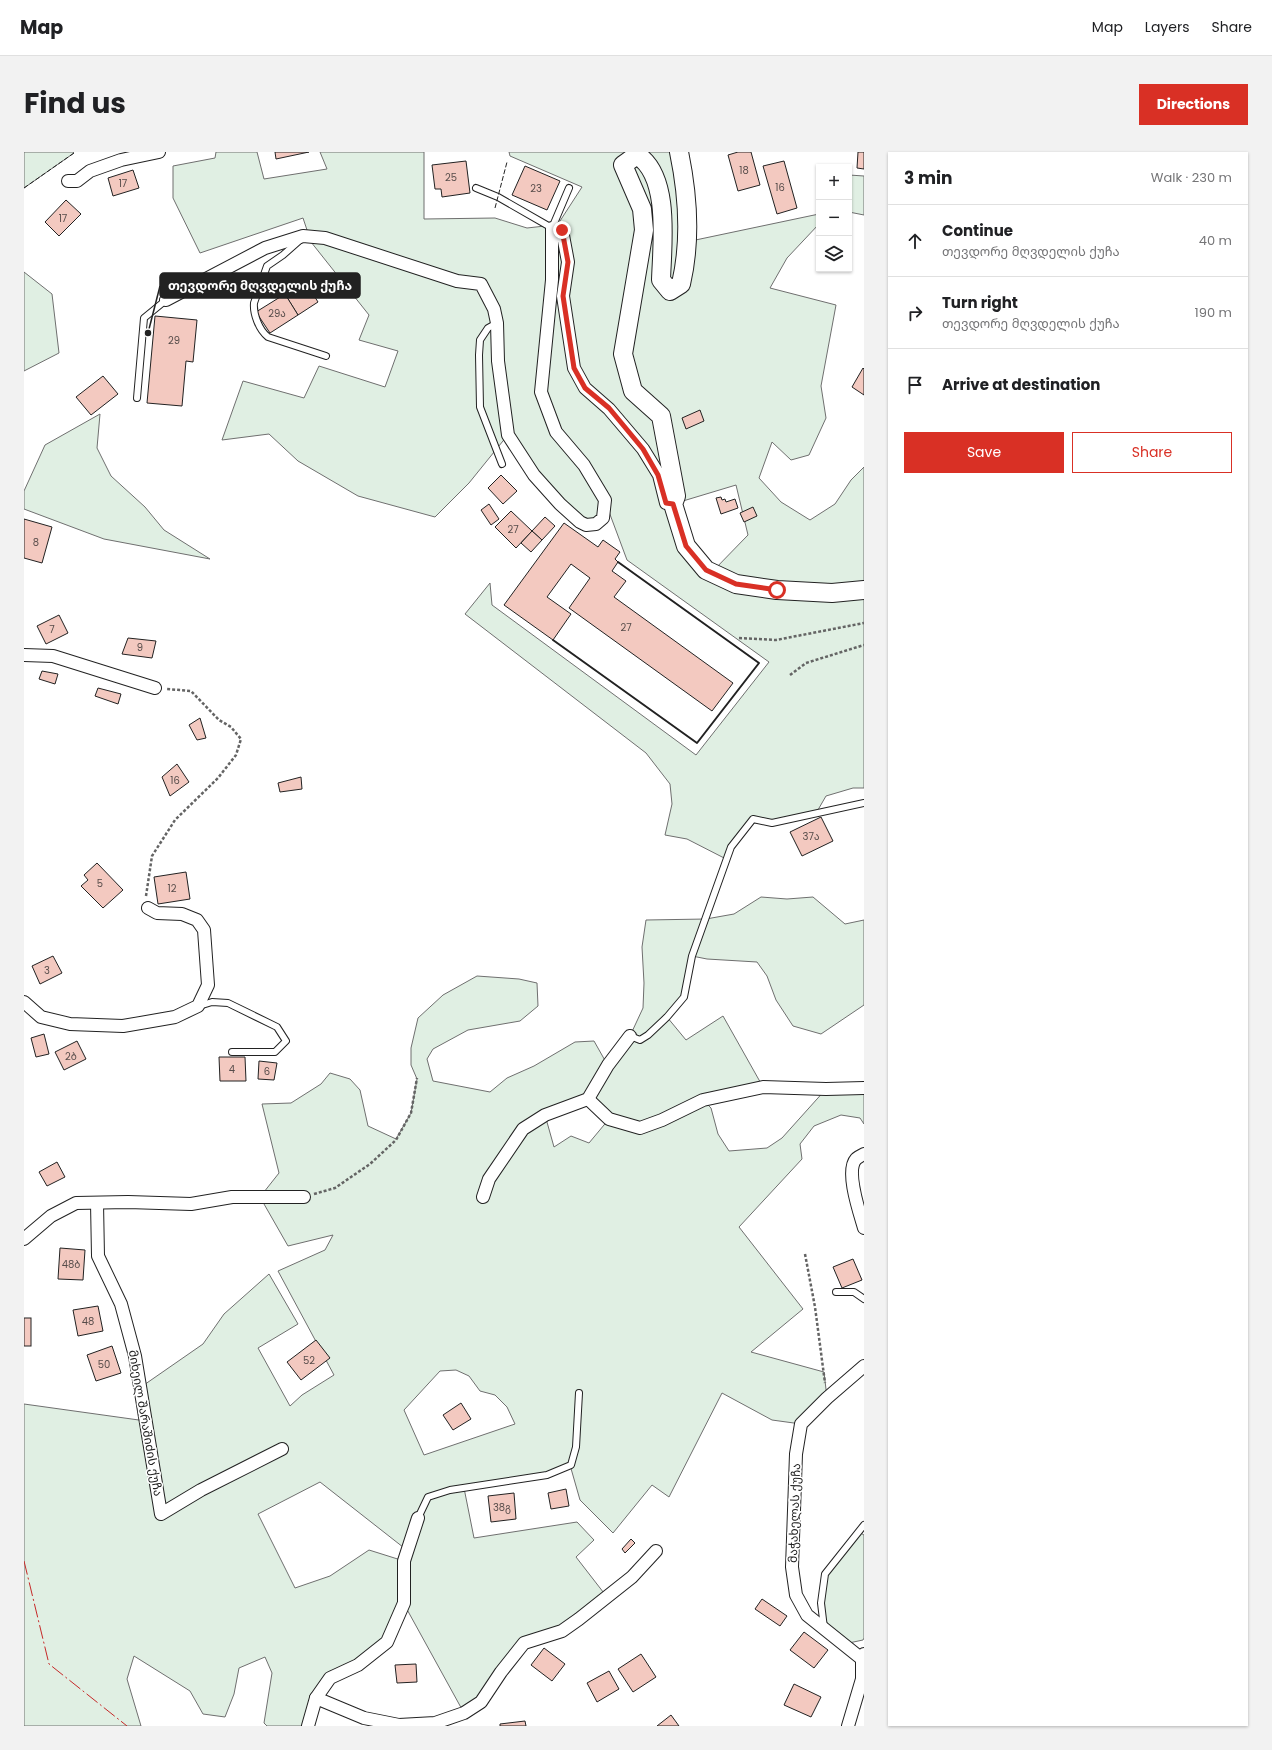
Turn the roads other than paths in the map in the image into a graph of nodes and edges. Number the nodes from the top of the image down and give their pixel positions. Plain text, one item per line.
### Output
1 (159, 152) edge
2 (678, 152) edge
3 (636, 154) edge
4 (68, 181) dead end
5 (476, 188) dead end
6 (569, 188) dead end
7 (552, 228) junction
8 (303, 236) junction
9 (166, 300) joint
10 (497, 323) junction
11 (326, 356) dead end
12 (138, 398) dead end
13 (502, 464) dead end
14 (673, 504) junction
15 (864, 590) edge
16 (24, 655) edge
17 (155, 688) road end
18 (864, 803) edge
19 (148, 908) road end
20 (24, 1002) edge
21 (198, 1006) junction
22 (630, 1036) joint
23 (232, 1052) dead end
24 (864, 1088) edge
25 (588, 1098) junction
26 (864, 1154) edge
27 (304, 1197) road end
28 (482, 1197) dead end
29 (97, 1203) junction
30 (864, 1228) edge
31 (24, 1239) edge
32 (836, 1292) dead end
33 (864, 1299) edge
34 (864, 1366) edge
35 (579, 1393) dead end
36 (282, 1449) dead end
37 (418, 1518) joint
38 (864, 1525) edge
39 (656, 1551) dead end
40 (824, 1628) junction
41 (863, 1657) edge
42 (316, 1698) junction
43 (308, 1726) edge
44 (848, 1726) edge

1 - 4 street
2 - 3 street
3 - 14 street
5 - 7 lane
6 - 7 lane
7 - 10 street
7 - 14 street
8 - 9 street
8 - 10 street
8 - 11 lane
9 - 12 lane
10 - 13 lane
14 - 15 street
16 - 17 street
18 - 22 lane
19 - 21 street
20 - 21 street
21 - 23 lane
22 - 25 street
24 - 25 street
25 - 28 street
26 - 30 street
27 - 29 street
29 - 31 street
29 - 36 street, მიხეილ შარაშიძის ქუჩა
32 - 33 lane
34 - 40 street, მაჭახელას ქუჩა
35 - 37 lane
37 - 42 street
38 - 40 lane
39 - 42 street
40 - 41 street, მაჭახელას ქუჩა
41 - 44 street, მაჭახელას ქუჩა
42 - 43 street

